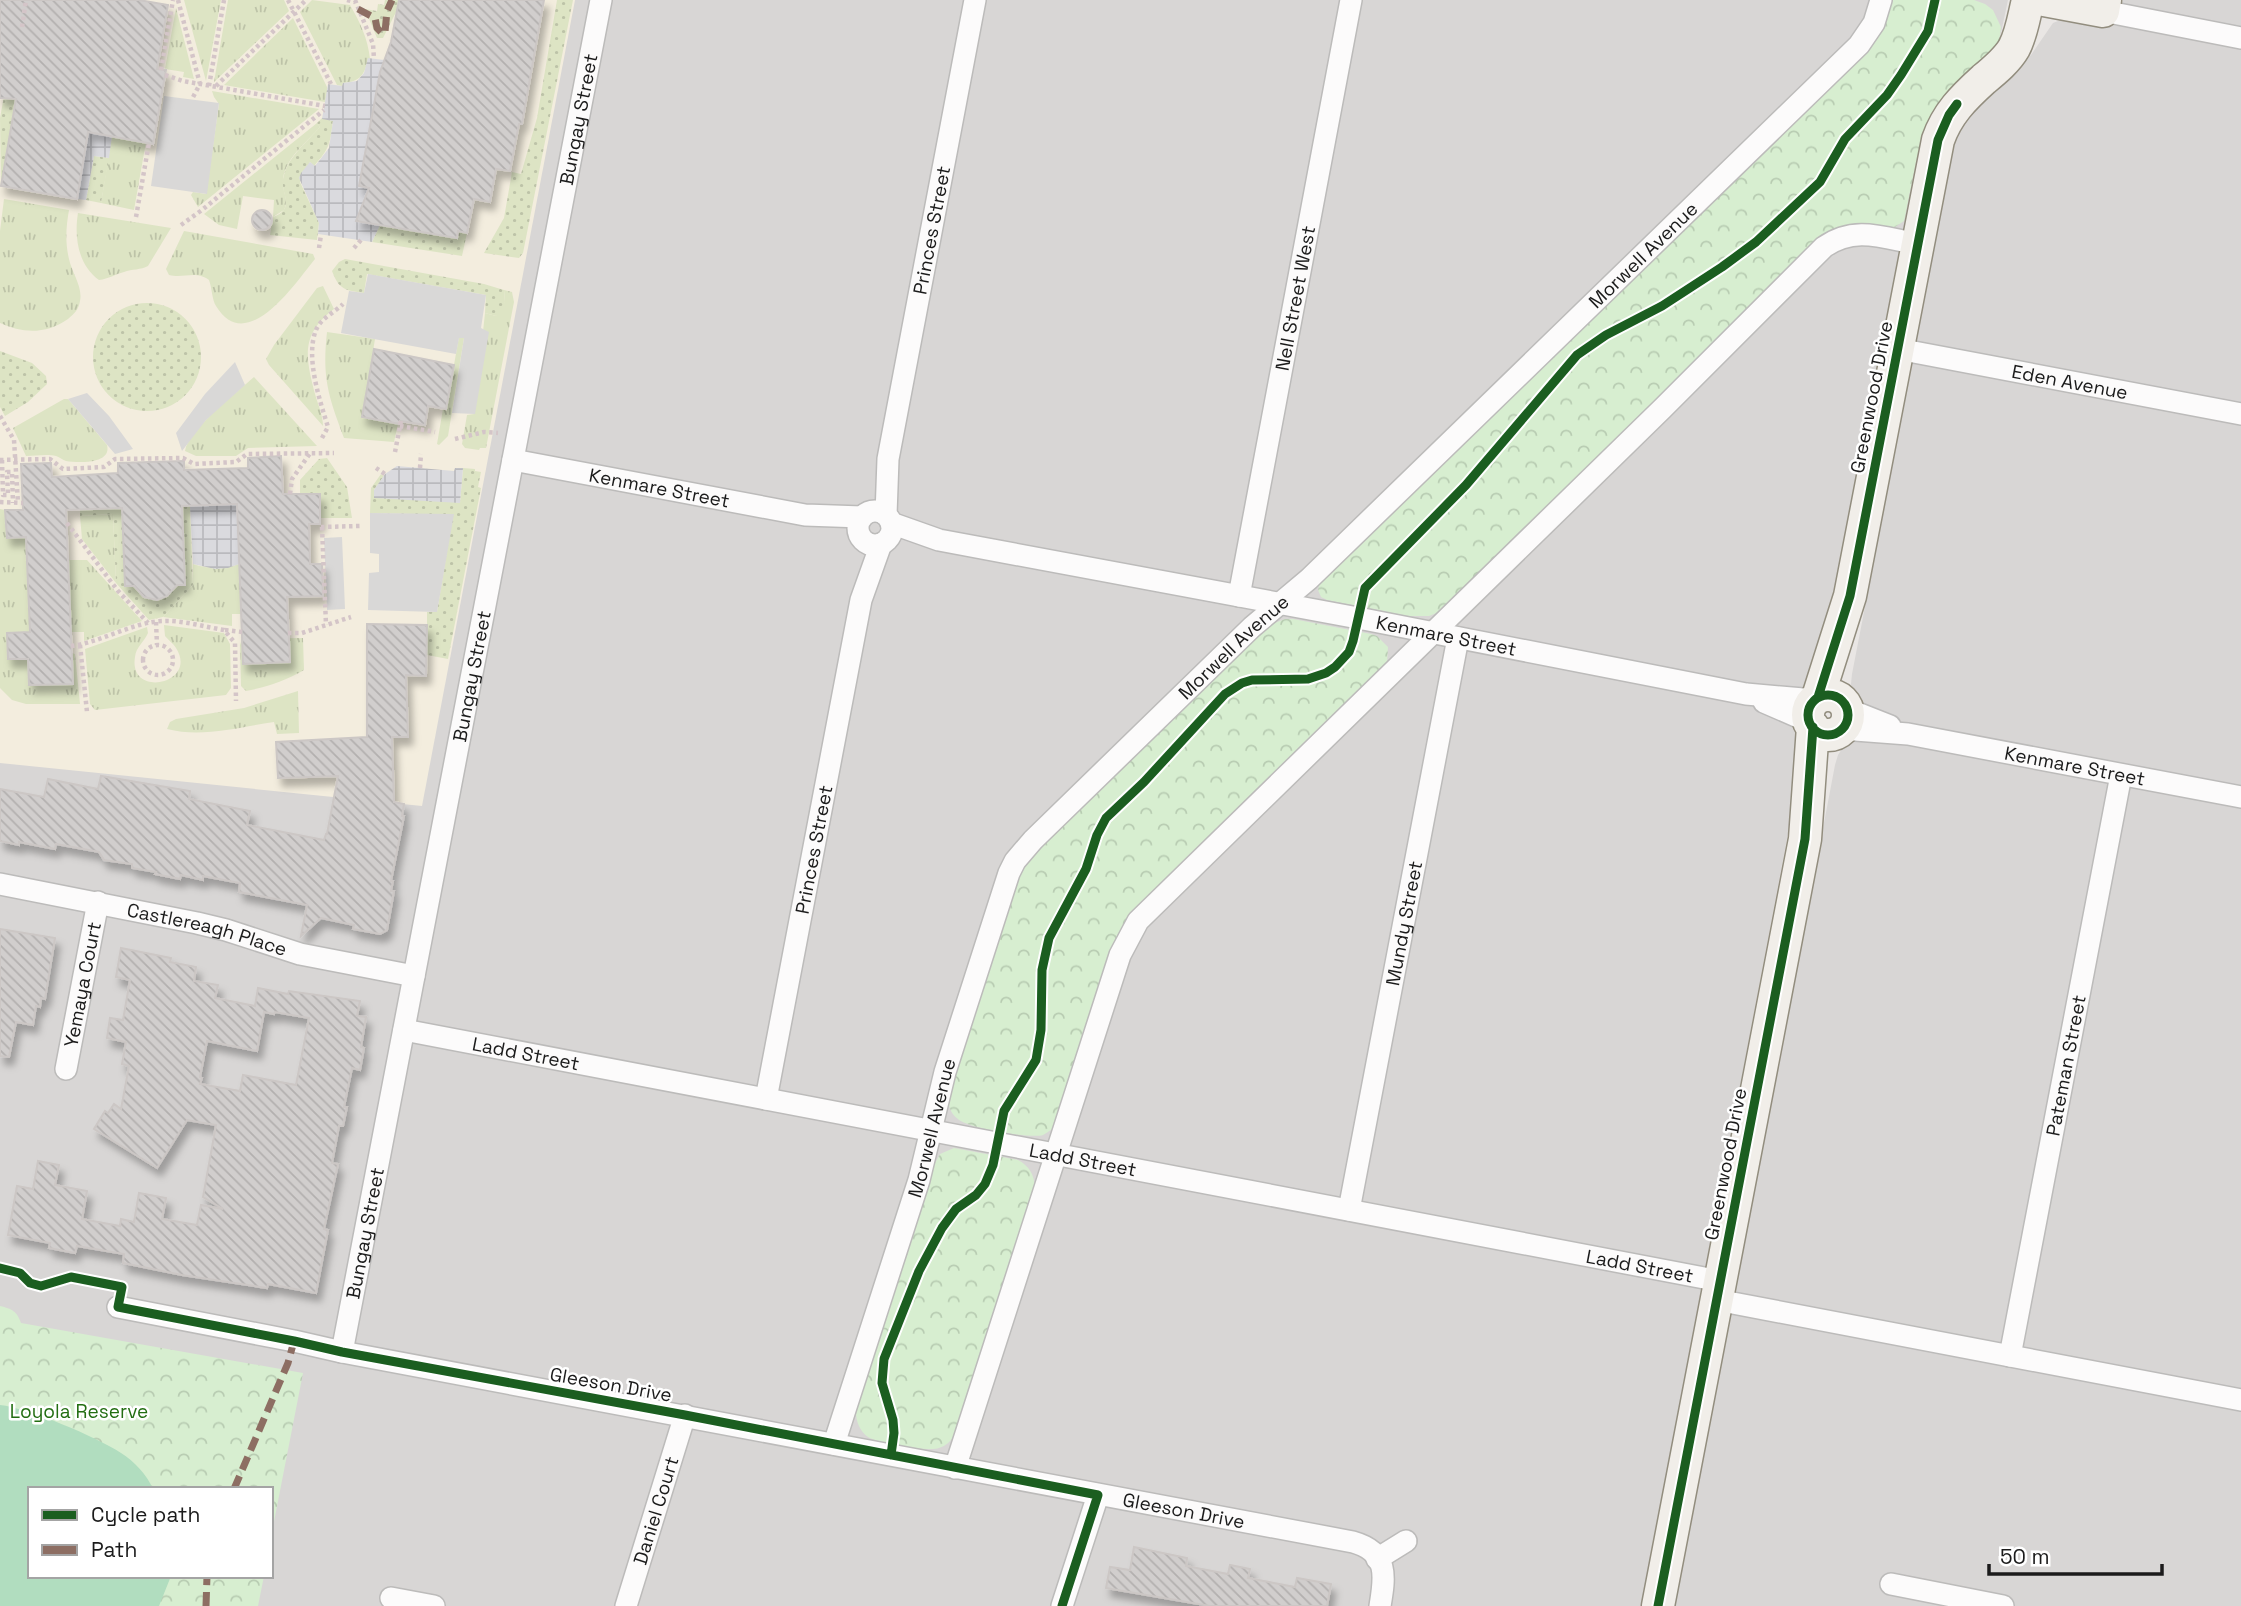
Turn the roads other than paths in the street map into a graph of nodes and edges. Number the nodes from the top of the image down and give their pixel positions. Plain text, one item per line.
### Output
1 (601, 0) edge
2 (975, 0) edge
3 (1351, 0) edge
4 (1881, 0) edge
5 (2028, 0) edge
6 (2044, 0) edge
7 (2104, 5) edge
8 (2241, 38) edge
9 (1918, 244) junction
10 (1898, 349) junction
11 (2241, 414) edge
12 (513, 460) junction
13 (875, 528) junction
14 (1238, 596) junction
15 (1280, 604) junction
16 (1431, 632) junction
17 (1458, 638) junction
18 (1828, 715) junction
19 (2121, 775) junction
20 (2241, 797) edge
21 (0, 884) edge
22 (98, 902) junction
23 (414, 976) junction
24 (404, 1030) junction
25 (65, 1069) dead end
26 (766, 1099) junction
27 (931, 1130) junction
28 (1056, 1154) junction
29 (1349, 1210) junction
30 (1718, 1291) junction
31 (120, 1297) road end
32 (342, 1352) junction
33 (2010, 1356) junction
34 (2241, 1400) edge
35 (685, 1415) junction
36 (834, 1444) junction
37 (955, 1468) junction
38 (1098, 1495) junction
39 (1406, 1541) dead end
40 (1377, 1559) junction
41 (1891, 1584) dead end
42 (391, 1598) dead end
43 (1970, 1603) edge
44 (435, 1606) edge
45 (626, 1606) edge
46 (1062, 1606) edge
47 (1380, 1606) edge
48 (1658, 1606) edge
49 (2003, 1606) edge

1 - 12 street, Bungay Street
2 - 13 street, Princes Street
3 - 14 street, Nell Street West
4 - 15 street, Morwell Avenue
5 - 9 street, Greenwood Drive
6 - 7 street
7 - 8 street
9 - 10 street, Greenwood Drive
9 - 16 street
10 - 11 street, Eden Avenue
10 - 18 street, Greenwood Drive
12 - 13 street, Kenmare Street
12 - 23 street, Bungay Street
13 - 14 street, Kenmare Street
13 - 26 street, Princes Street
14 - 15 street, Kenmare Street
15 - 16 street, Kenmare Street
15 - 27 street, Morwell Avenue
16 - 17 street, Kenmare Street
16 - 28 street
17 - 18 street, Kenmare Street
17 - 29 street, Mundy Street
18 - 19 street, Kenmare Street
18 - 30 street, Greenwood Drive
19 - 20 street, Kenmare Street
19 - 33 street, Pateman Street
21 - 22 street, Castlereagh Place
22 - 23 street, Castlereagh Place
22 - 25 street, Yemaya Court
23 - 24 street, Bungay Street
24 - 26 street, Ladd Street
24 - 32 street, Bungay Street
26 - 27 street, Ladd Street
27 - 28 street, Ladd Street
27 - 36 street, Morwell Avenue
28 - 29 street, Ladd Street
28 - 37 street
29 - 30 street, Ladd Street
30 - 33 street, Ladd Street
30 - 48 street, Greenwood Drive
31 - 32 street, Gleeson Drive
32 - 35 street, Gleeson Drive
33 - 34 street, Ladd Street
35 - 36 street, Gleeson Drive
35 - 45 street, Daniel Court
36 - 37 street, Gleeson Drive
37 - 38 street, Gleeson Drive
38 - 40 street, Gleeson Drive
38 - 46 street
39 - 40 street
40 - 47 street
41 - 43 street
42 - 44 street
43 - 49 street

